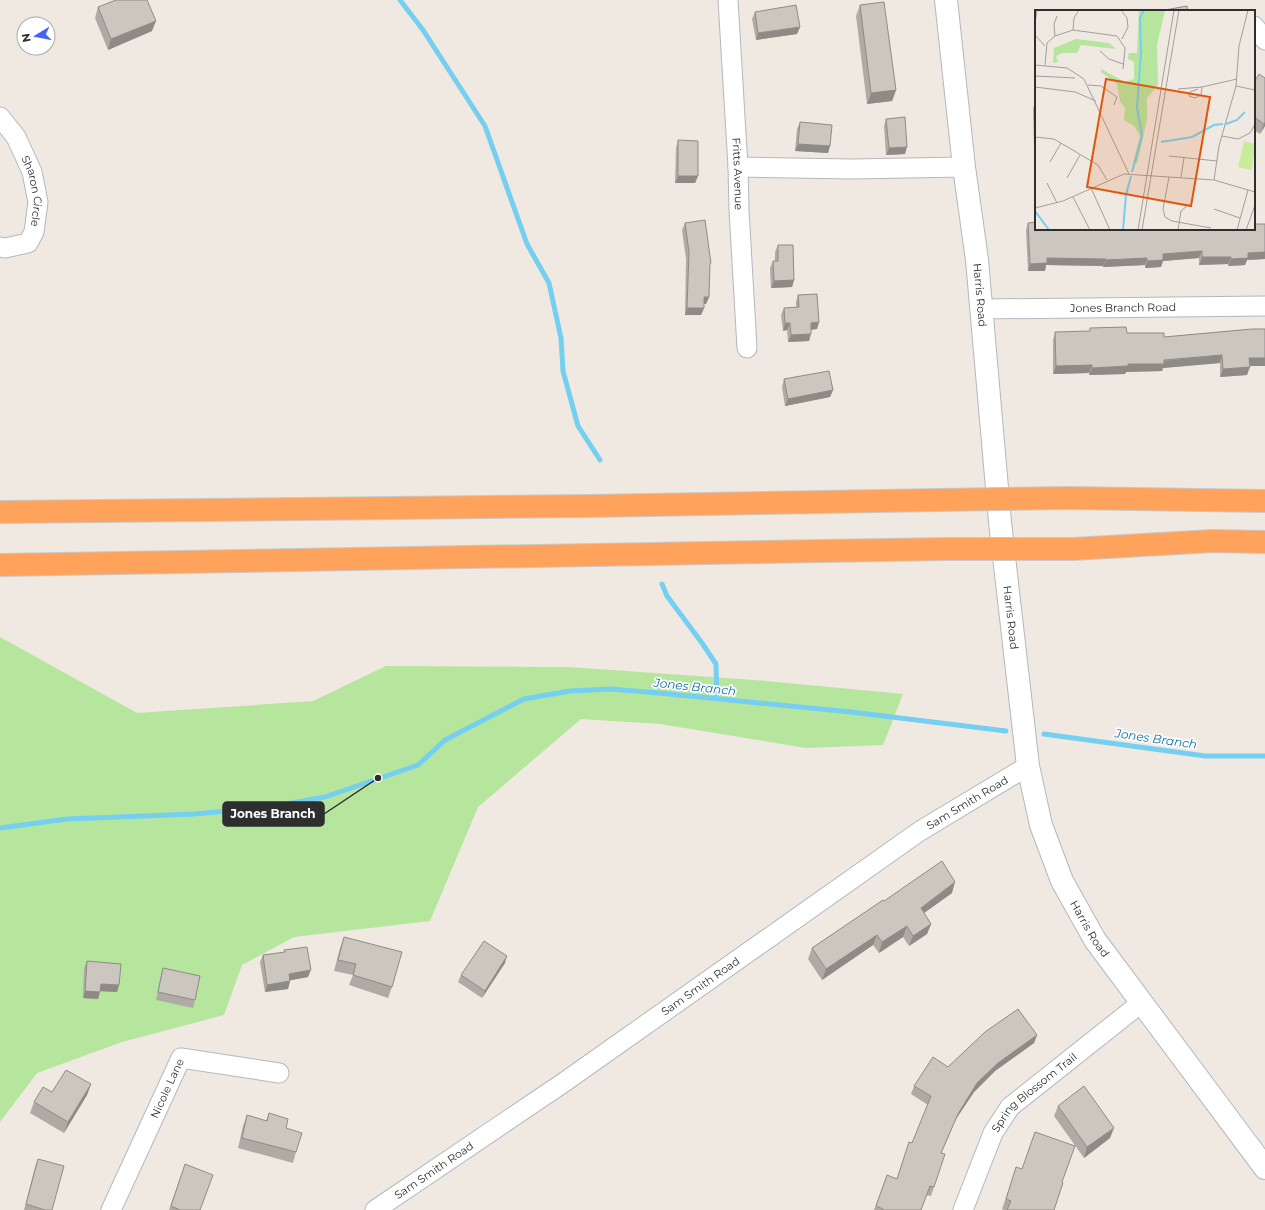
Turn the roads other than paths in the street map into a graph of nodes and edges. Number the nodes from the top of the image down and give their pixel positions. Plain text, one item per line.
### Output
1 (728, 0) edge
2 (946, 0) edge
3 (1255, 27) edge
4 (1265, 40) edge
5 (0, 117) edge
6 (738, 167) junction
7 (964, 167) junction
8 (0, 247) edge
9 (1265, 306) edge
10 (981, 309) junction
11 (747, 348) dead end
12 (1265, 501) edge
13 (0, 512) edge
14 (1265, 542) edge
15 (0, 565) edge
16 (1028, 766) junction
17 (1141, 1002) junction
18 (279, 1073) dead end
19 (1265, 1168) edge
20 (111, 1210) edge
21 (375, 1210) edge
22 (963, 1210) edge

1 - 6 street, Fritts Avenue
2 - 7 street, Harris Road
3 - 4 street
5 - 8 street, Sharon Circle
6 - 7 street
6 - 11 street, Fritts Avenue
7 - 10 street, Harris Road
9 - 10 street, Jones Branch Road
10 - 16 street, Harris Road
12 - 13 highway, bridge
14 - 15 highway, bridge
16 - 17 street, Harris Road
16 - 21 street, Sam Smith Road
17 - 19 street, Harris Road
17 - 22 street, Spring Blossom Trail
18 - 20 street, Nicole Lane

